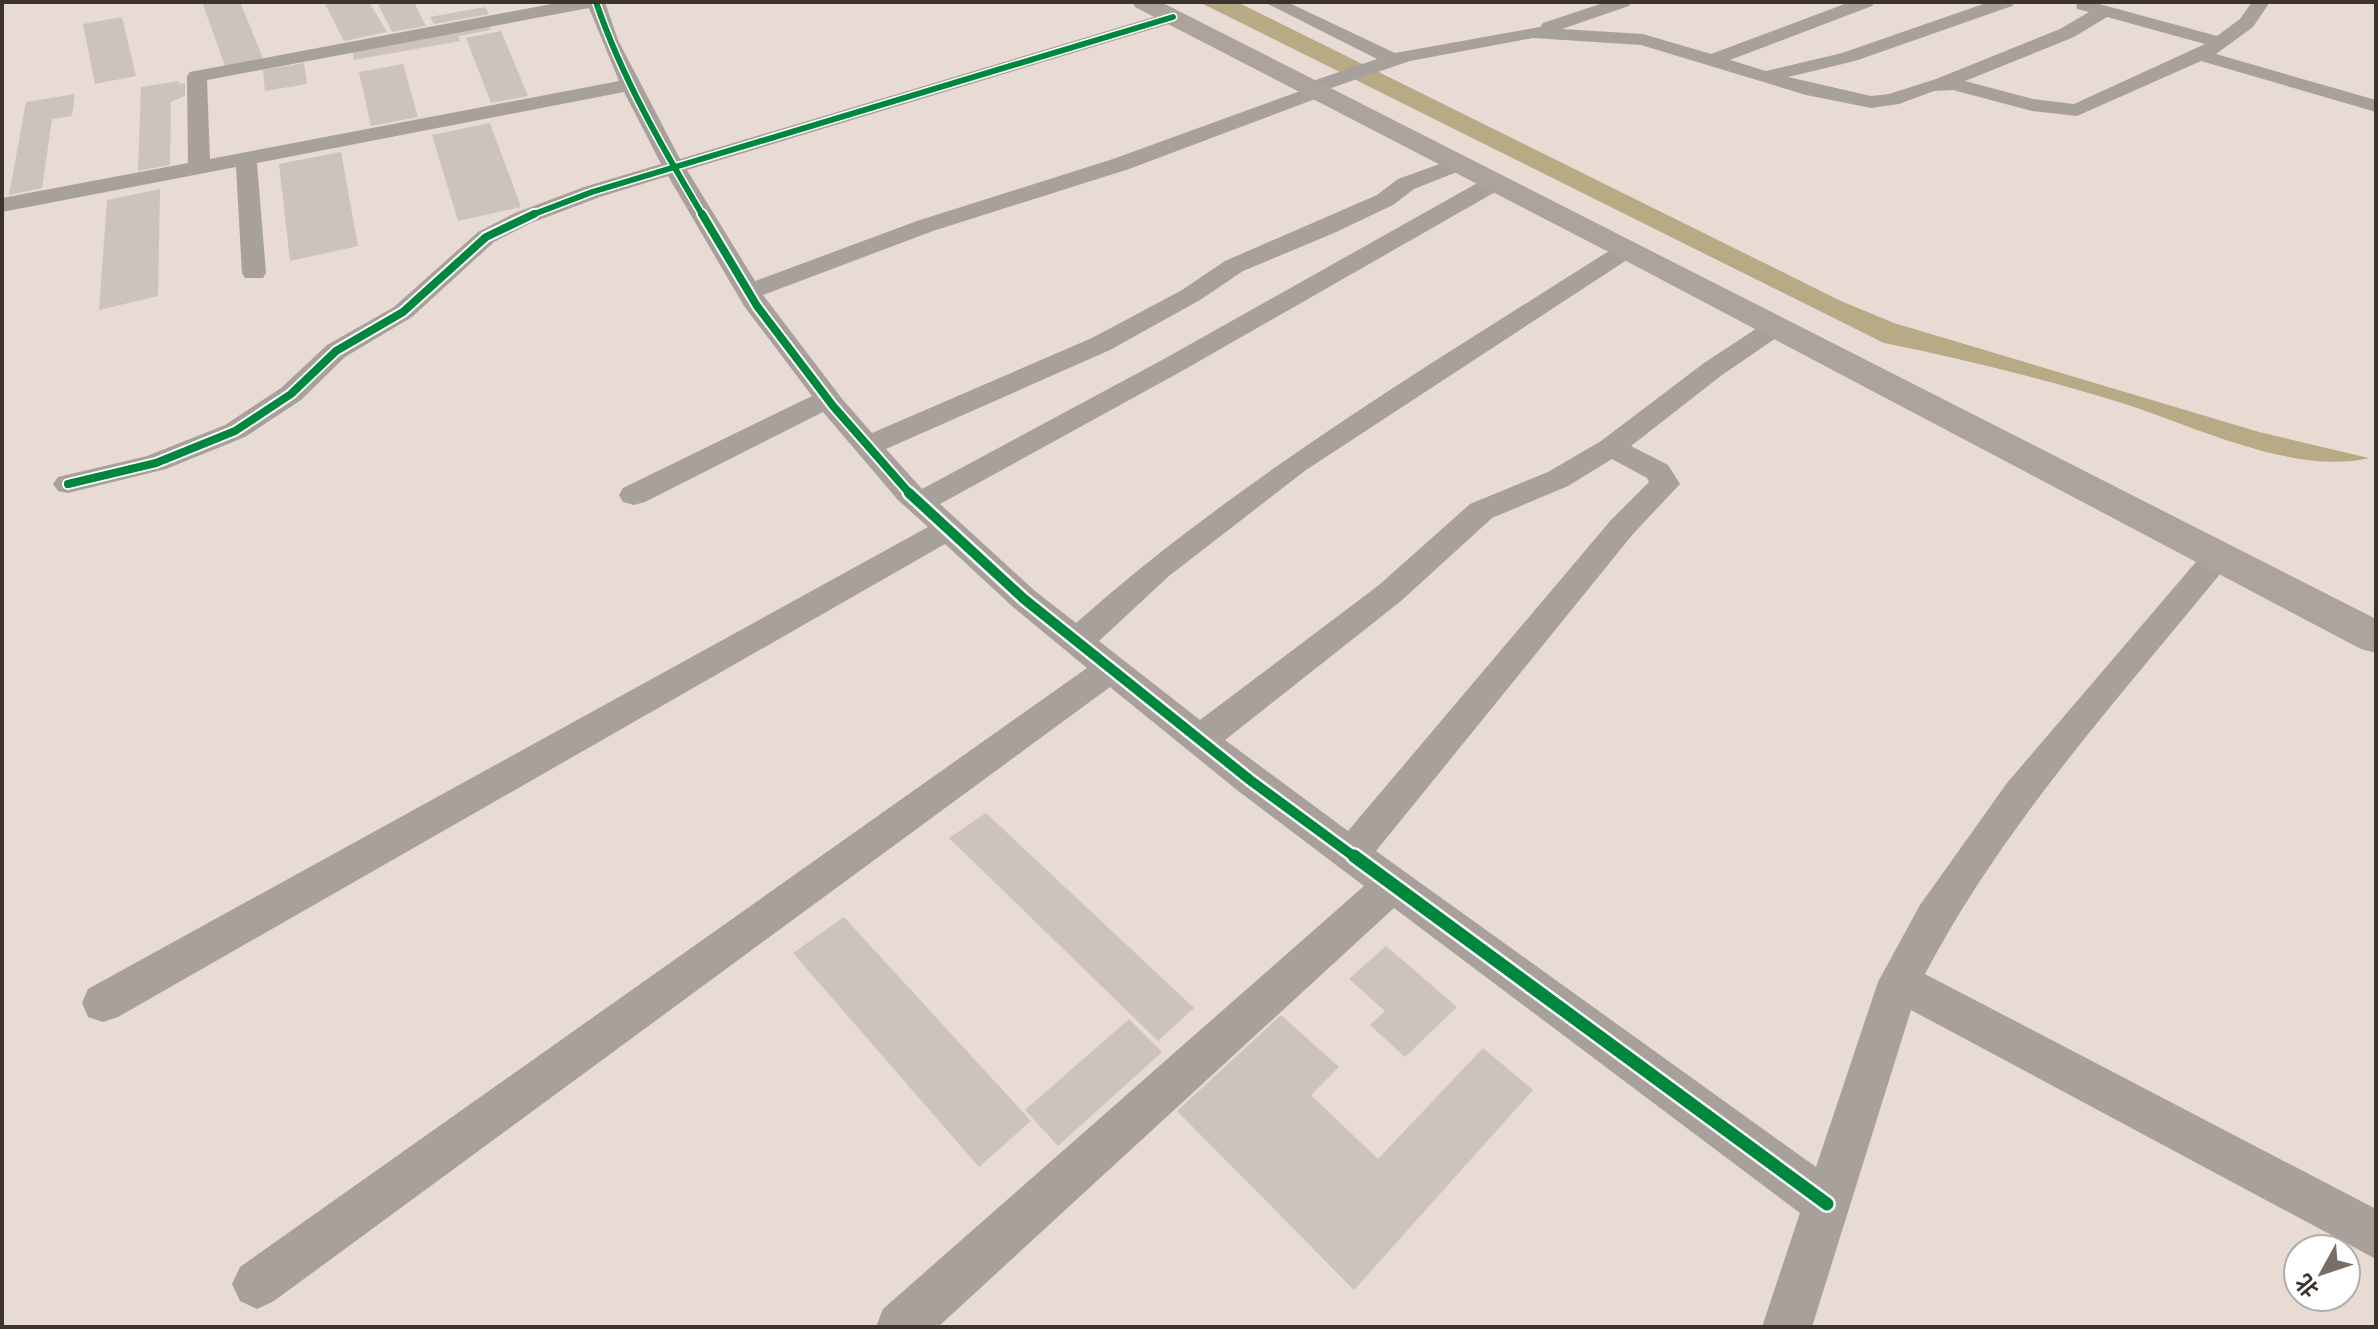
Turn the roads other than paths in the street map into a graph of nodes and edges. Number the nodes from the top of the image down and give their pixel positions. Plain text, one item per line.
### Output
1 (590, 2) edge
2 (596, 2) edge
3 (1143, 2) edge
4 (1273, 2) edge
5 (1623, 2) edge
6 (1866, 2) edge
7 (2006, 2) edge
8 (2071, 2) edge
9 (2261, 2) edge
10 (2104, 11) junction
11 (1520, 13) dead end
12 (1173, 17) junction
13 (1533, 32) junction
14 (1478, 41) junction
15 (2219, 42) junction
16 (2200, 55) junction
17 (1394, 60) junction
18 (1713, 60) junction
19 (1765, 77) junction
20 (1941, 84) junction
21 (631, 85) junction
22 (1315, 90) junction
23 (2376, 106) edge
24 (246, 158) junction
25 (1459, 163) junction
26 (199, 167) junction
27 (675, 169) junction
28 (1496, 182) junction
29 (2, 205) edge
30 (1628, 249) junction
31 (254, 273) dead end
32 (749, 292) junction
33 (1777, 326) junction
34 (828, 399) junction
35 (868, 446) junction
36 (1611, 447) junction
37 (68, 484) dead end
38 (634, 495) dead end
39 (919, 503) junction
40 (948, 529) junction
41 (2218, 556) junction
42 (2376, 638) edge
43 (1077, 641) junction
44 (1111, 668) junction
45 (1200, 740) junction
46 (1351, 854) junction
47 (1393, 885) junction
48 (1899, 982) junction
49 (103, 1003) dead end
50 (1827, 1204) junction
51 (2376, 1235) edge
52 (257, 1284) dead end
53 (901, 1327) edge
54 (1787, 1327) edge

1 - 26 street
2 - 21 street
3 - 12 main road
4 - 17 street
5 - 13 street
6 - 18 street
7 - 19 street
8 - 10 street
9 - 15 street
10 - 15 street
10 - 20 street
11 - 14 street
12 - 22 main road
12 - 27 street
13 - 14 street
13 - 18 street
14 - 17 street
15 - 16 street
16 - 20 street
16 - 23 street
17 - 22 street
18 - 19 street
19 - 20 street
21 - 24 street
21 - 27 street
22 - 25 main road
22 - 32 street
24 - 26 street
24 - 31 street
25 - 28 main road
25 - 35 street
26 - 29 street
27 - 32 street
27 - 37 street
28 - 30 main road
28 - 39 street
30 - 33 main road
30 - 43 street
32 - 34 street
33 - 36 street
33 - 41 main road
34 - 35 street
34 - 38 street
35 - 39 street
36 - 45 street
36 - 46 street
39 - 40 street
40 - 43 street
40 - 49 street
41 - 42 main road
41 - 48 street
43 - 44 street
44 - 45 street
44 - 52 street
45 - 46 street
46 - 47 street
47 - 50 street
47 - 53 street
48 - 50 street
48 - 51 street
50 - 54 street

